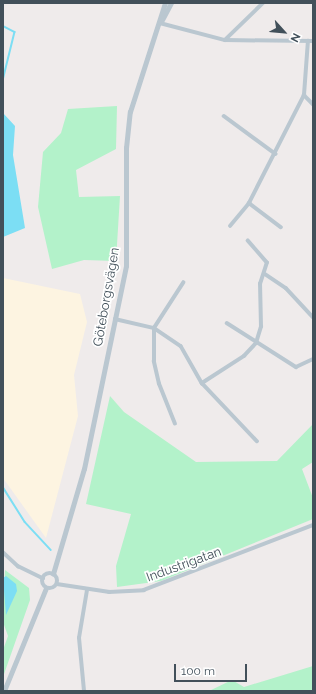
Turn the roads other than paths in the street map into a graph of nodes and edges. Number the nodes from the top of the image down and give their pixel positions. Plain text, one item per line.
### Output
1 (166, 3) edge
2 (171, 3) edge
3 (263, 3) edge
4 (160, 23) junction
5 (225, 40) junction
6 (308, 41) junction
7 (313, 41) edge
8 (304, 95) junction
9 (313, 104) edge
10 (224, 116) dead end
11 (276, 154) junction
12 (249, 203) junction
13 (230, 226) dead end
14 (281, 227) dead end
15 (248, 241) dead end
16 (265, 274) junction
17 (183, 282) dead end
18 (313, 317) edge
19 (115, 319) junction
20 (228, 323) dead end
21 (154, 328) junction
22 (256, 343) junction
23 (313, 359) edge
24 (202, 383) junction
25 (175, 424) dead end
26 (257, 441) dead end
27 (313, 525) edge
28 (3, 552) edge
29 (53, 574) junction
30 (43, 578) junction
31 (57, 584) junction
32 (46, 588) junction
33 (87, 590) junction
34 (4, 691) edge
35 (84, 691) edge

1 - 4 street, Göteborgsvägen
2 - 4 street, Göteborgsvägen
3 - 5 street
4 - 5 street
4 - 19 street, Göteborgsvägen
5 - 6 street
6 - 7 street
6 - 8 street
8 - 9 street
8 - 11 street
10 - 11 street
11 - 12 street
12 - 13 street
12 - 14 street
15 - 16 street
16 - 18 street
16 - 22 street
17 - 21 street
19 - 21 street
19 - 29 street, Göteborgsvägen
20 - 22 street
21 - 24 street
21 - 25 street
22 - 23 street
22 - 24 street
24 - 26 street
27 - 33 street, Industrigatan
28 - 30 street
29 - 30 street
29 - 31 street
30 - 32 street
31 - 32 street
31 - 33 street, Industrigatan
32 - 34 street
33 - 35 street

